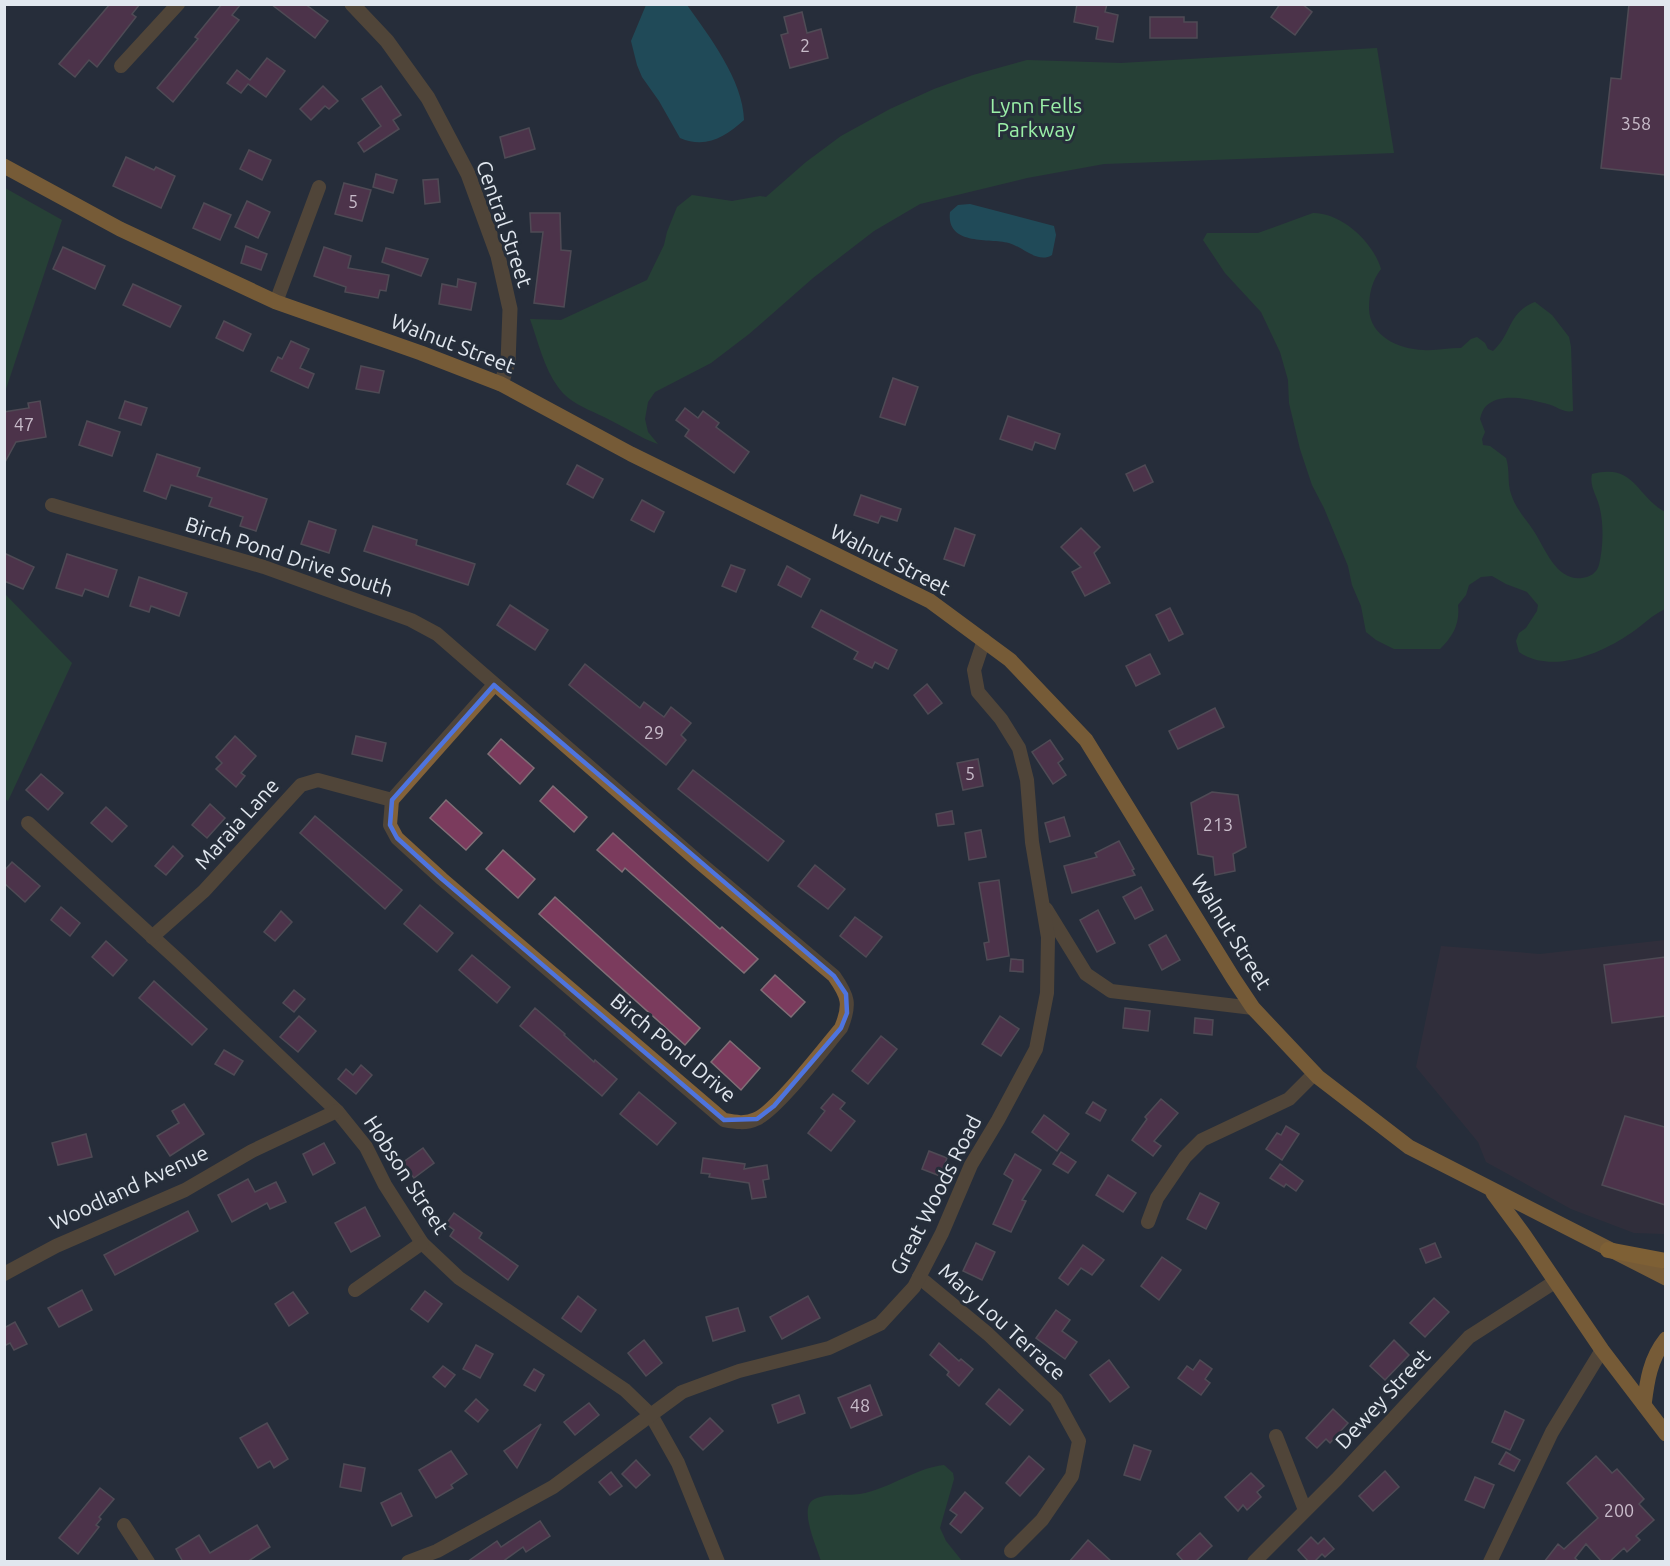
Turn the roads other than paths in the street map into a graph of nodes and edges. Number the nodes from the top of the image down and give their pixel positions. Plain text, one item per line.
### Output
1 (178, 4) edge
2 (352, 4) edge
3 (121, 66) dead end
4 (4, 166) edge
5 (319, 187) dead end
6 (276, 302) junction
7 (501, 384) junction
8 (52, 505) dead end
9 (984, 640) junction
10 (494, 685) junction
11 (392, 800) junction
12 (28, 823) dead end
13 (1042, 902) junction
14 (152, 937) junction
15 (1253, 1008) junction
16 (1315, 1073) junction
17 (337, 1111) junction
18 (1491, 1190) junction
19 (1148, 1222) dead end
20 (422, 1243) junction
21 (1608, 1250) junction
22 (1665, 1261) edge
23 (4, 1274) edge
24 (920, 1277) junction
25 (1665, 1278) edge
26 (1556, 1281) junction
27 (355, 1290) dead end
28 (1665, 1339) edge
29 (1602, 1350) junction
30 (1644, 1405) junction
31 (651, 1415) junction
32 (1665, 1434) edge
33 (1276, 1436) dead end
34 (1305, 1510) junction
35 (124, 1525) dead end
36 (1011, 1551) dead end
37 (1260, 1559) edge
38 (148, 1562) edge
39 (408, 1562) edge
40 (718, 1562) edge
41 (1490, 1562) edge

1 - 3 street
2 - 7 street, Central Street
4 - 6 main road, Walnut Street
5 - 6 street
6 - 7 main road, Walnut Street
7 - 9 main road, Walnut Street
8 - 10 street, Birch Pond Drive South
9 - 13 street, Great Woods Road
9 - 15 main road, Walnut Street
10 - 11 street
10 - 11 street, Birch Pond Drive
11 - 14 street, Maraia Lane
12 - 14 street, Hobson Street
13 - 15 street
13 - 24 street, Great Woods Road
14 - 17 street, Hobson Street
15 - 16 main road, Walnut Street
16 - 18 main road, Walnut Street
16 - 19 street
17 - 20 street, Hobson Street
17 - 23 street, Woodland Avenue
18 - 21 main road, Walnut Street
18 - 26 main road
20 - 27 street
20 - 31 street, Hobson Street
21 - 22 highway
21 - 25 main road, Walnut Street
24 - 31 street, Great Woods Road
24 - 36 street, Mary Lou Terrace
26 - 29 main road
26 - 34 street, Dewey Street
28 - 30 main road
29 - 30 main road
29 - 41 street
30 - 32 main road
31 - 39 street, Great Woods Road
31 - 40 street, Hobson Street
33 - 34 street
34 - 37 street, Dewey Street
35 - 38 street

